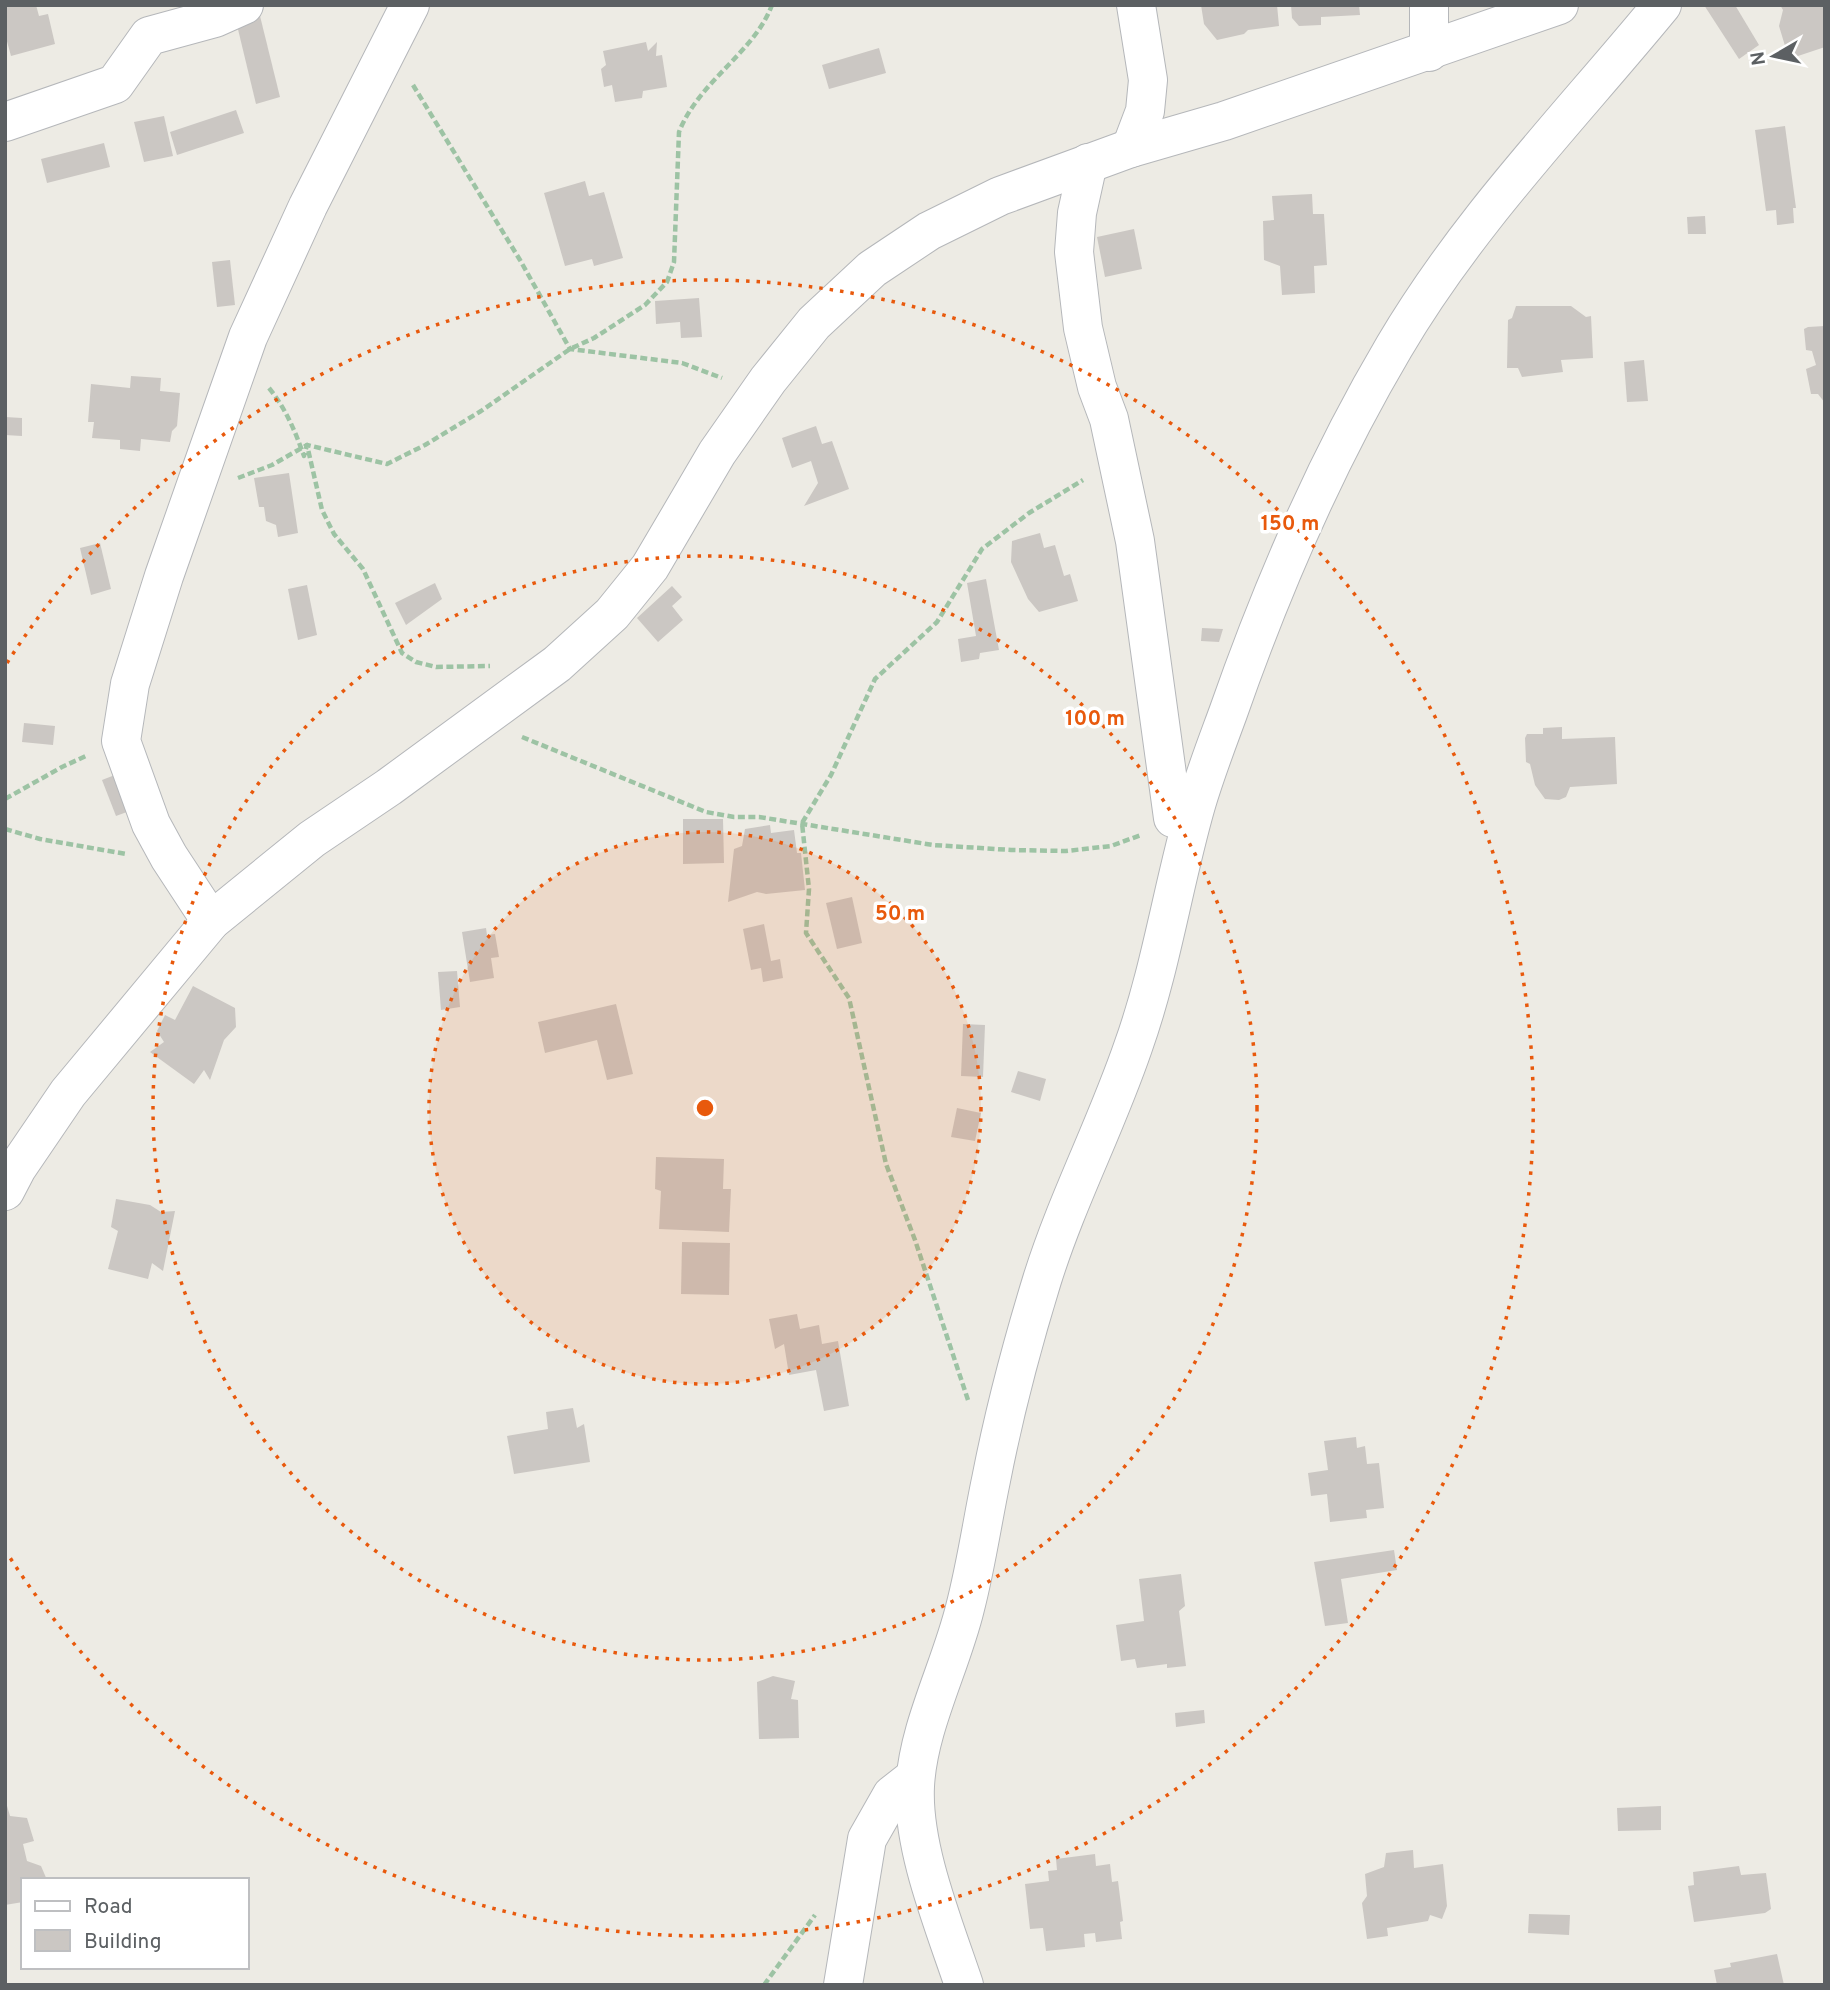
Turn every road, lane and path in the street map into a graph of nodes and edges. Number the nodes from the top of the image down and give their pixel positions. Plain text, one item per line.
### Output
1 (244, 5) edge
2 (410, 5) edge
3 (772, 5) edge
4 (1136, 5) edge
5 (1429, 5) edge
6 (1559, 5) edge
7 (1662, 5) edge
8 (390, 47) junction
9 (1429, 52) junction
10 (5, 122) edge
11 (1131, 148) junction
12 (1088, 163) junction
13 (570, 349) junction
14 (237, 370) junction
15 (759, 393) junction
16 (307, 445) junction
17 (1117, 459) junction
18 (195, 489) junction
19 (557, 664) junction
20 (480, 721) junction
21 (121, 741) junction
22 (5, 799) edge
23 (1173, 818) joint
24 (802, 823) junction
25 (5, 829) edge
26 (169, 857) junction
27 (211, 921) junction
28 (5, 1191) edge
29 (972, 1412) dead end
30 (915, 1777) junction
31 (844, 1985) edge
32 (964, 1985) edge

1 - 10 street
2 - 8 street
3 - 13 path
4 - 11 street
5 - 9 street
6 - 9 street
7 - 30 street
8 - 13 path
8 - 14 street
9 - 11 street
11 - 12 street
12 - 15 street
12 - 17 street
13 - 15 path
13 - 16 path
14 - 16 path
14 - 18 street
15 - 19 street
16 - 18 path
16 - 19 path
17 - 23 street
17 - 24 path
18 - 21 street
19 - 20 street
20 - 24 path
20 - 27 street
21 - 22 path
21 - 26 street
23 - 24 path
24 - 29 path
25 - 26 path
26 - 27 street
27 - 28 street
30 - 31 street
30 - 32 street

